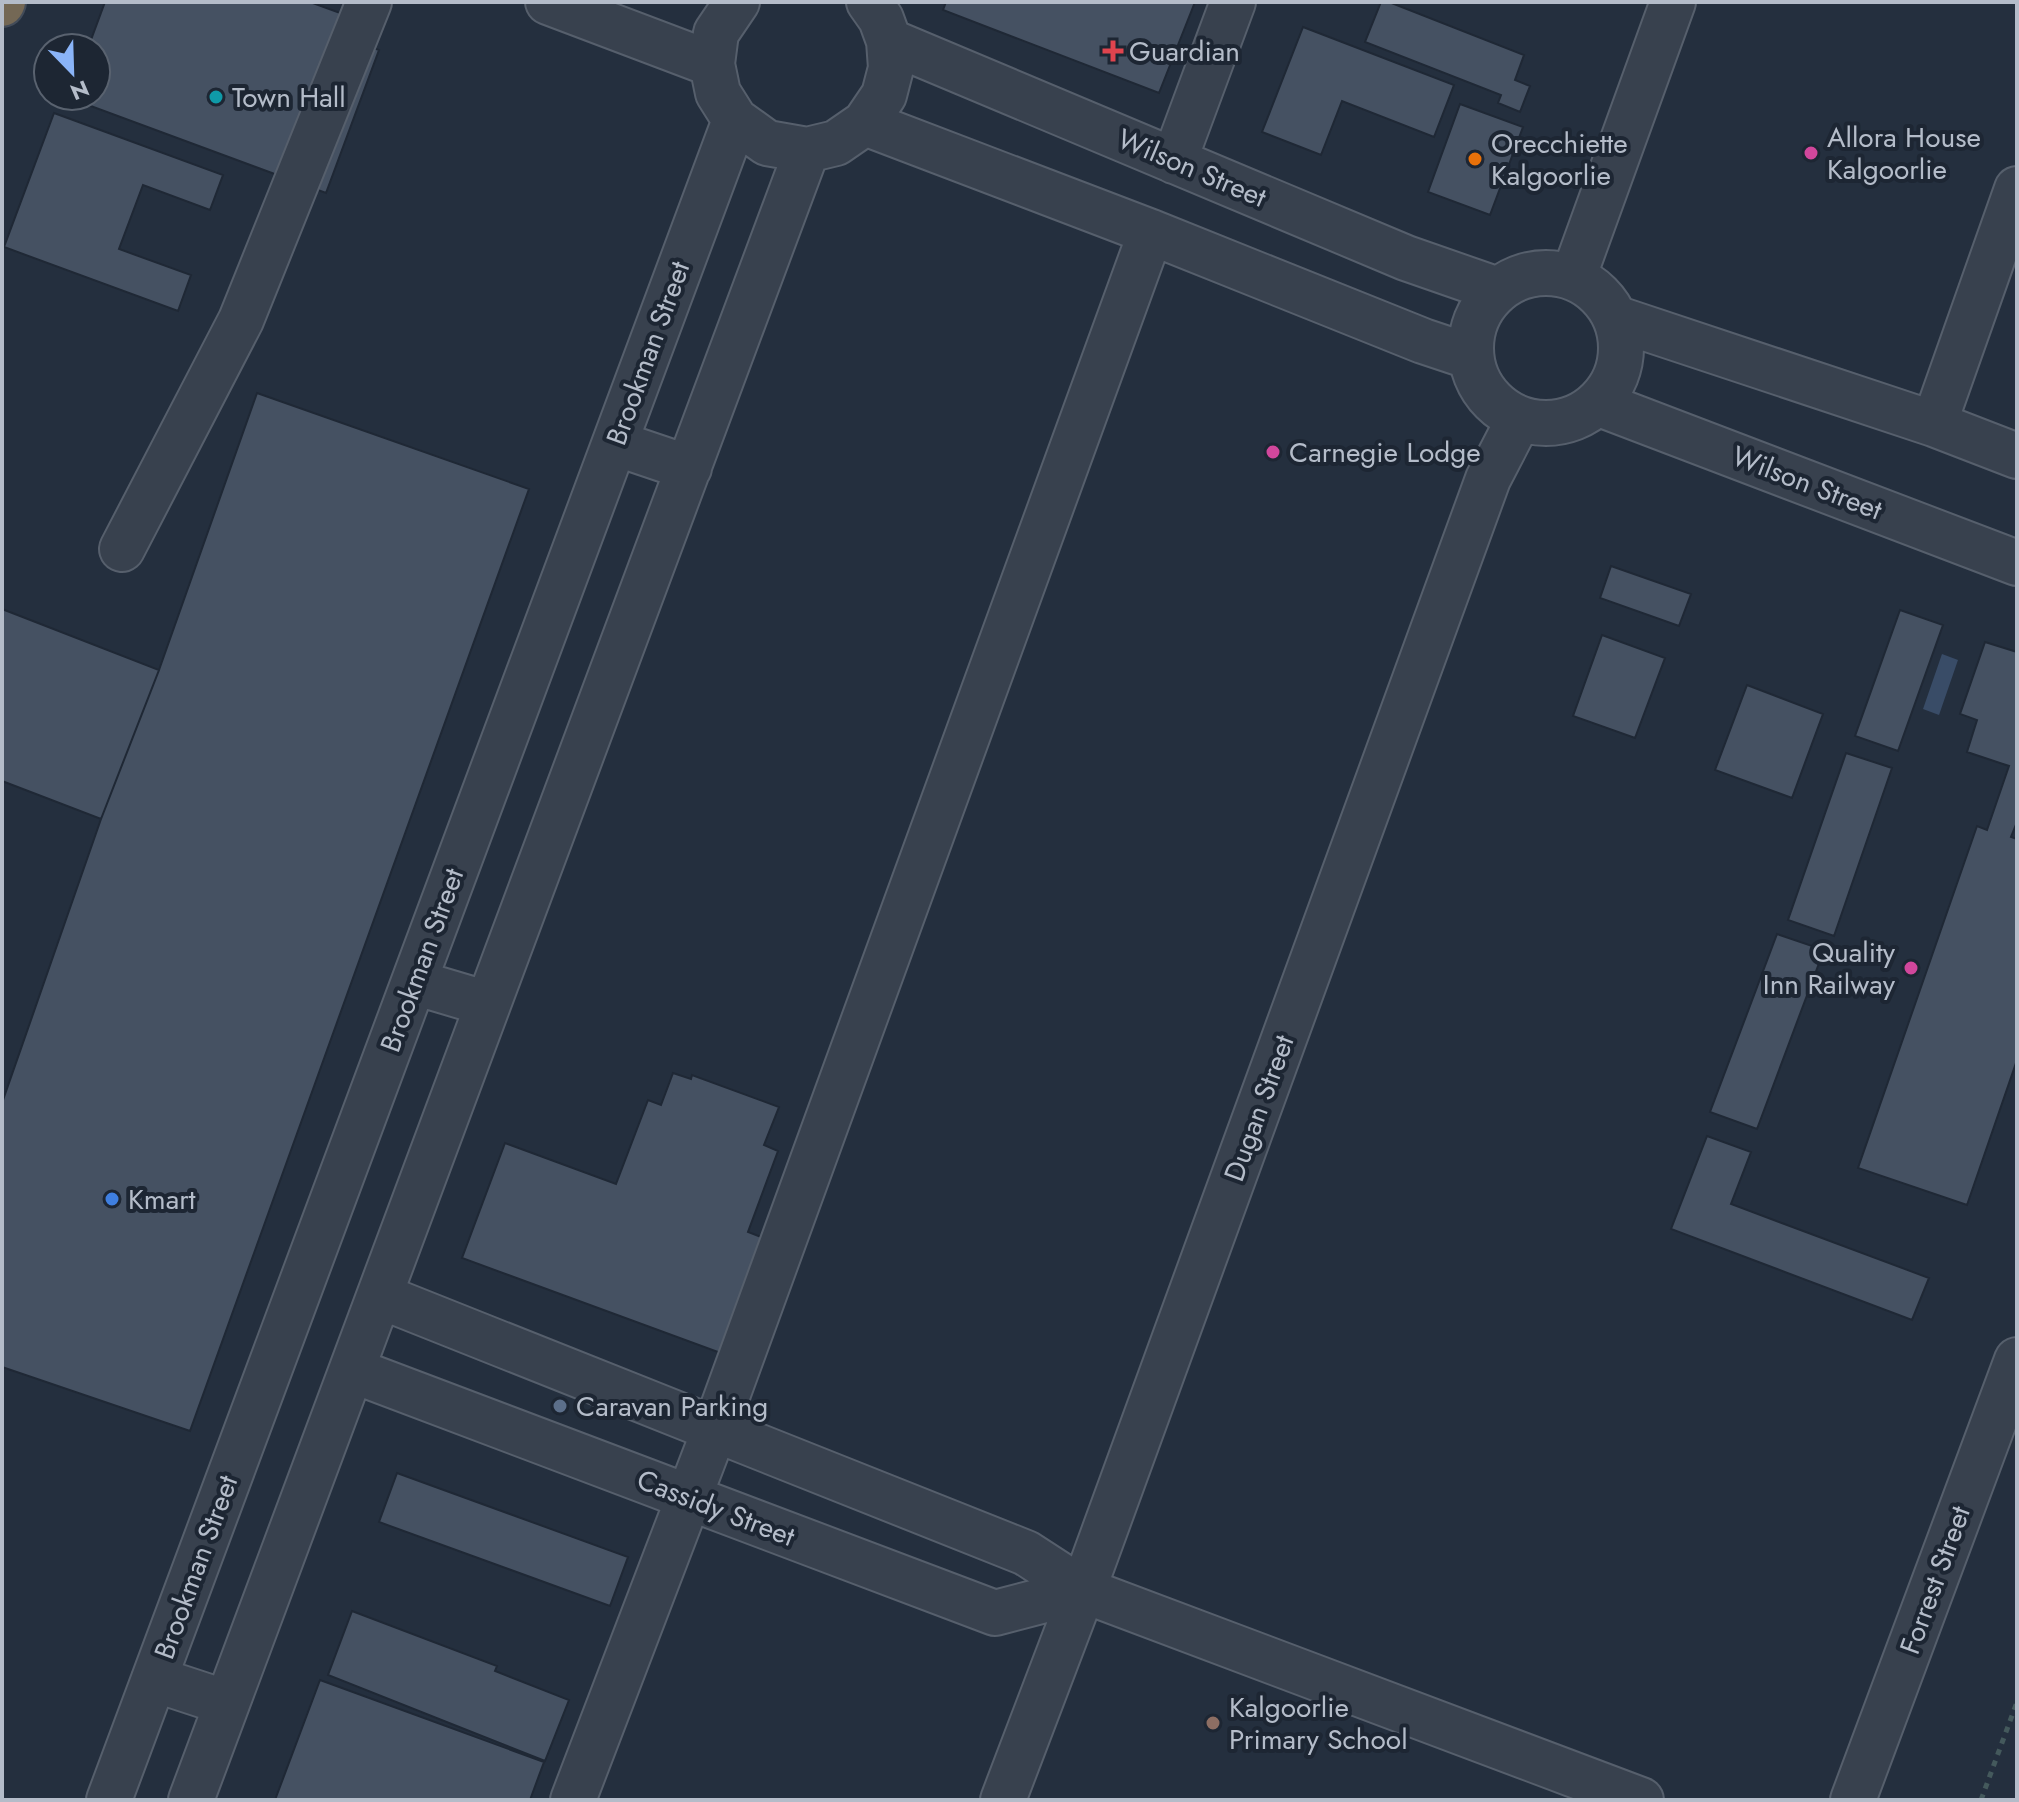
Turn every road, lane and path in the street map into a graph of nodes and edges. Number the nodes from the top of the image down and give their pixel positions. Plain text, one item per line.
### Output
1 (369, 2) edge
2 (548, 2) edge
3 (737, 2) edge
4 (869, 2) edge
5 (1233, 2) edge
6 (1673, 2) edge
7 (889, 41) junction
8 (712, 64) junction
9 (735, 120) junction
10 (865, 123) junction
11 (807, 150) junction
12 (1174, 161) junction
13 (2017, 189) edge
14 (1151, 232) junction
15 (1573, 278) junction
16 (1498, 290) junction
17 (1615, 318) junction
18 (1471, 357) junction
19 (1597, 403) junction
20 (1519, 419) junction
21 (1934, 424) junction
22 (615, 443) junction
23 (2017, 456) edge
24 (689, 468) junction
25 (122, 549) dead end
26 (2017, 563) edge
27 (414, 982) junction
28 (488, 1004) junction
29 (380, 1296) junction
30 (2017, 1360) edge
31 (352, 1370) junction
32 (715, 1429) junction
33 (689, 1497) junction
34 (1083, 1590) junction
35 (154, 1679) junction
36 (2017, 1702) edge
37 (227, 1703) junction
38 (109, 1800) edge
39 (191, 1800) edge
40 (573, 1800) edge
41 (1003, 1800) edge
42 (1641, 1800) edge
43 (1853, 1800) edge
44 (1981, 1800) edge

1 - 25 street
2 - 8 street
3 - 8 street
4 - 7 street
5 - 12 street
6 - 15 street
7 - 10 street
7 - 12 street, Wilson Street
8 - 9 street
9 - 11 street
9 - 22 street, Brookman Street
10 - 11 street
10 - 14 street
11 - 24 street
12 - 16 street, Wilson Street
13 - 21 street
14 - 18 street
14 - 32 street
15 - 16 street
15 - 17 street
16 - 18 street
17 - 19 street
17 - 21 street
18 - 20 street
19 - 20 street
19 - 26 street, Wilson Street
20 - 34 street, Dugan Street
21 - 23 street
22 - 24 street
22 - 27 street, Brookman Street
24 - 28 street
27 - 28 street
27 - 35 street, Brookman Street
28 - 29 street
29 - 31 street
29 - 32 street
30 - 43 street, Forrest Street
31 - 33 street, Cassidy Street
31 - 37 street
32 - 33 street
32 - 34 street
33 - 34 street, Cassidy Street
33 - 40 street
34 - 41 street, Dugan Street
34 - 42 street
35 - 37 street
35 - 38 street, Brookman Street
36 - 44 path
37 - 39 street

